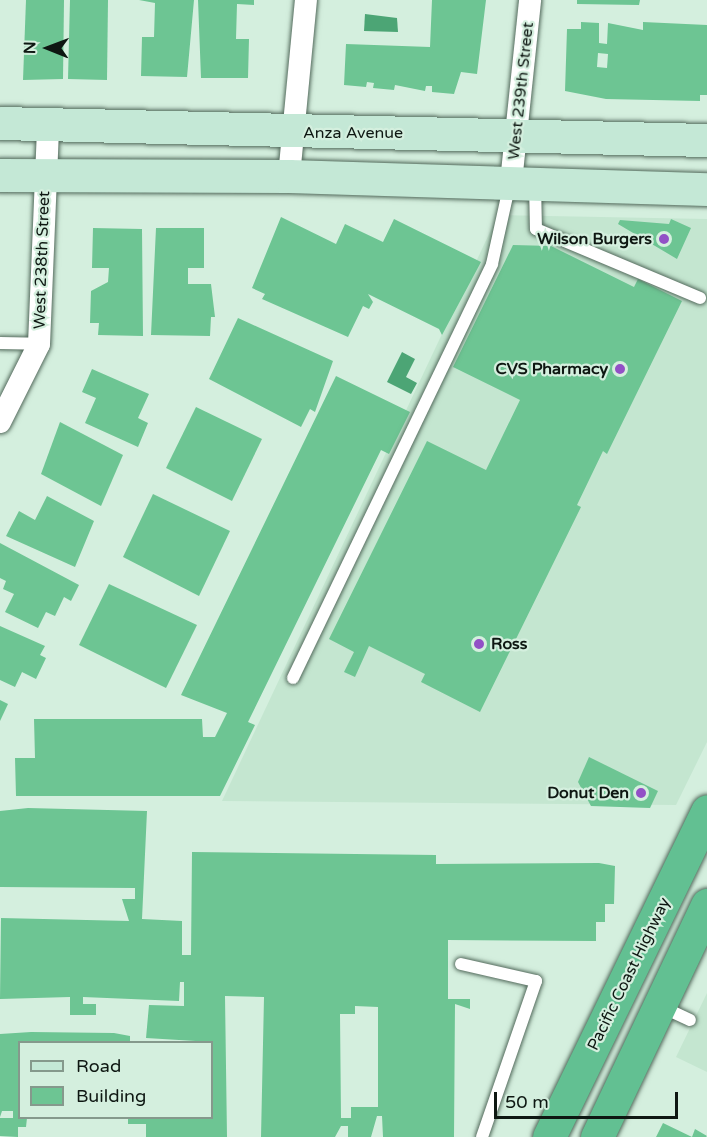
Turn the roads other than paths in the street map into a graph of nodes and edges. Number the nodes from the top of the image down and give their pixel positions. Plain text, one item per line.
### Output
1 (306, 0) edge
2 (530, 0) edge
3 (0, 123) edge
4 (48, 125) junction
5 (293, 133) junction
6 (516, 135) junction
7 (707, 140) edge
8 (0, 175) edge
9 (45, 176) junction
10 (289, 176) junction
11 (523, 182) junction
12 (707, 189) edge
13 (700, 298) dead end
14 (0, 343) edge
15 (39, 344) junction
16 (0, 422) edge
17 (293, 678) dead end
18 (707, 811) edge
19 (707, 905) edge
20 (461, 963) dead end
21 (659, 1005) junction
22 (690, 1020) dead end
23 (482, 1137) edge
24 (549, 1137) edge
25 (597, 1137) edge

1 - 5 street
2 - 6 street, West 239th Street
3 - 4 main road, Anza Avenue
4 - 5 main road, Anza Avenue
4 - 9 street, West 238th Street
5 - 6 main road, Anza Avenue
5 - 10 street
6 - 7 main road, Anza Avenue
6 - 11 street, West 239th Street
8 - 9 main road
9 - 10 main road
9 - 15 street, West 238th Street
10 - 11 main road
11 - 12 main road
11 - 13 lane
11 - 17 lane
14 - 15 lane
15 - 16 street, West 238th Street
18 - 24 highway, Pacific Coast Highway
19 - 21 highway
20 - 23 lane
21 - 22 lane
21 - 25 highway

